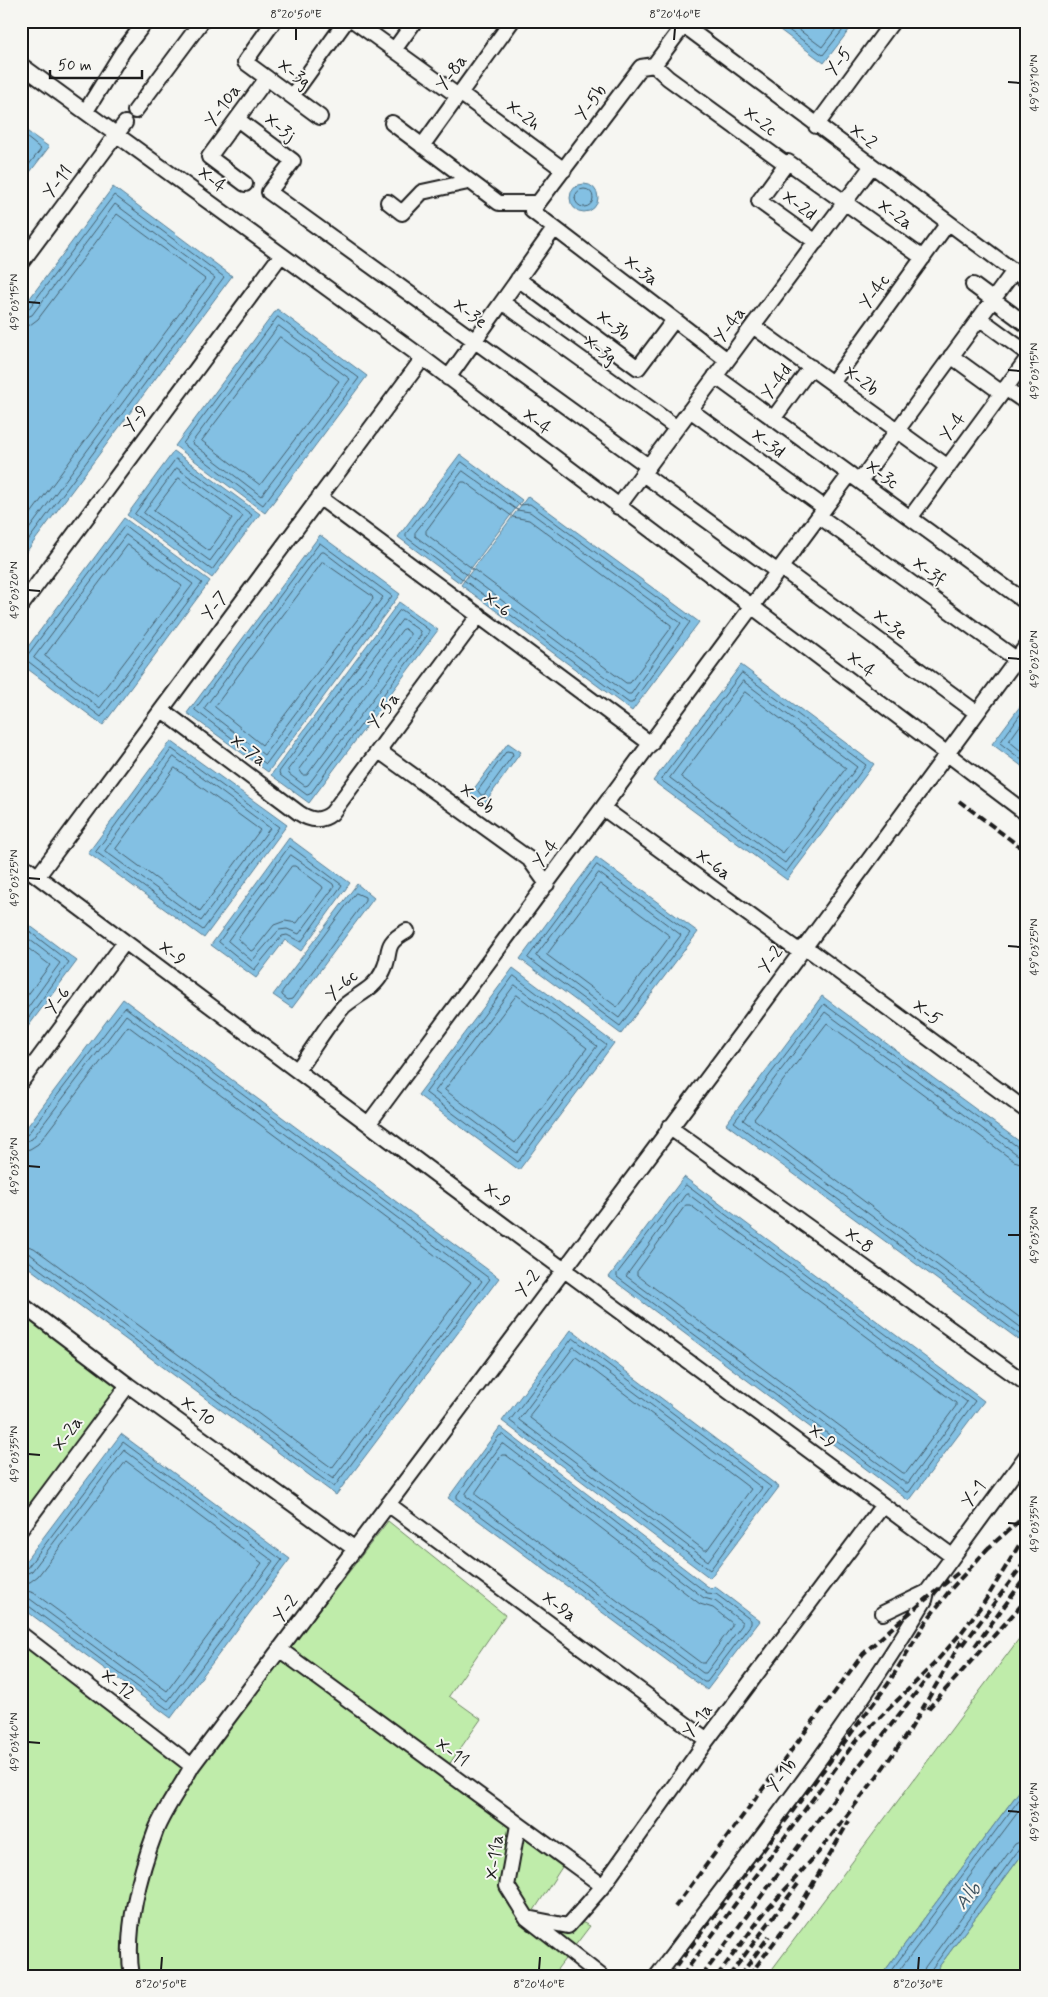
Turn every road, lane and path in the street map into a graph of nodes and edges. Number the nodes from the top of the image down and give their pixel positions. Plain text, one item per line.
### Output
1 (146, 21) edge
2 (202, 21) edge
3 (274, 21) edge
4 (346, 21) edge
5 (354, 21) edge
6 (414, 21) edge
7 (512, 21) edge
8 (893, 21) edge
9 (681, 23) edge
10 (394, 50) junction
11 (21, 64) edge
12 (654, 65) junction
13 (268, 78) junction
14 (459, 94) junction
15 (292, 96) junction
16 (86, 111) junction
17 (135, 111) dead end
18 (320, 117) dead end
19 (237, 119) junction
20 (392, 123) dead end
21 (816, 126) junction
22 (122, 128) junction
23 (422, 146) junction
24 (786, 164) junction
25 (872, 167) junction
26 (564, 170) junction
27 (468, 182) junction
28 (245, 184) dead end
29 (270, 192) joint
30 (388, 202) dead end
31 (845, 203) junction
32 (535, 207) junction
33 (948, 223) junction
34 (554, 229) junction
35 (816, 242) junction
36 (281, 255) junction
37 (923, 258) junction
38 (21, 263) edge
39 (1014, 271) junction
40 (518, 279) junction
41 (1027, 280) edge
42 (973, 285) dead end
43 (992, 300) junction
44 (502, 302) junction
45 (979, 318) junction
46 (674, 320) junction
47 (1027, 325) edge
48 (753, 326) junction
49 (475, 341) junction
50 (1027, 353) edge
51 (951, 356) junction
52 (423, 358) junction
53 (1027, 359) edge
54 (727, 360) junction
55 (810, 368) junction
56 (715, 376) junction
57 (448, 378) junction
58 (832, 383) junction
59 (1004, 390) junction
60 (1027, 404) edge
61 (690, 410) junction
62 (773, 419) junction
63 (676, 428) junction
64 (897, 430) junction
65 (948, 467) junction
66 (646, 470) junction
67 (855, 478) junction
68 (319, 497) junction
69 (618, 506) junction
70 (822, 512) junction
71 (910, 518) junction
72 (779, 570) junction
73 (1027, 603) edge
74 (21, 606) edge
75 (753, 607) junction
76 (479, 615) junction
77 (1027, 645) edge
78 (1016, 659) junction
79 (162, 710) junction
80 (977, 713) junction
81 (651, 744) junction
82 (379, 750) junction
83 (946, 753) junction
84 (604, 808) junction
85 (1027, 814) edge
86 (313, 820) joint
87 (21, 864) edge
88 (38, 876) junction
89 (547, 884) junction
90 (408, 930) dead end
91 (125, 942) junction
92 (802, 949) junction
93 (297, 1070) junction
94 (21, 1082) edge
95 (1027, 1111) edge
96 (369, 1123) junction
97 (670, 1127) junction
98 (564, 1268) junction
99 (21, 1304) edge
100 (1027, 1384) edge
101 (128, 1385) junction
102 (1027, 1455) edge
103 (388, 1504) junction
104 (883, 1505) junction
105 (21, 1529) edge
106 (355, 1549) junction
107 (952, 1556) junction
108 (927, 1592) junction
109 (883, 1613) dead end
110 (21, 1634) edge
111 (280, 1649) junction
112 (707, 1740) junction
113 (192, 1766) junction
114 (518, 1824) junction
115 (603, 1886) junction
116 (527, 1918) junction
117 (132, 1976) edge
118 (601, 1976) edge
119 (657, 1976) edge

1 - 16 street
2 - 17 street
3 - 13 street, X-3g
4 - 15 street
5 - 10 street, X-2h
6 - 10 street
7 - 14 street, Y-8a
8 - 21 street, Y-5
9 - 12 street, Y-5b
9 - 21 street, X-2
10 - 14 street, X-2h
11 - 16 street, X-4
12 - 24 street, X-2c
12 - 26 street, Y-5b
13 - 15 street, X-3g
13 - 19 street, Y-10a
14 - 23 street, Y-8a
14 - 26 street, X-2h
15 - 18 street, X-3g
16 - 22 street, X-4
19 - 28 street, Y-10a
19 - 29 street, X-3j
20 - 23 street
21 - 25 street, X-2
22 - 36 street, X-4
22 - 38 street, Y-11
23 - 27 street
24 - 31 street, X-2c
24 - 35 street, X-2d
25 - 31 street, Y-4a
25 - 33 street, X-2
26 - 32 street, Y-5b
27 - 30 street
27 - 32 street
29 - 49 street, X-3e
31 - 35 street, Y-4a
31 - 37 street, X-2a
32 - 34 street, X-3a
33 - 37 street, Y-4c
33 - 39 street, X-2
34 - 40 street
34 - 46 street, X-3a
35 - 48 street, Y-4a
36 - 52 street, X-4
36 - 74 street, Y-9
37 - 58 street, Y-4c
39 - 41 street, X-2
39 - 43 street
40 - 44 street
40 - 46 street, X-3b
42 - 43 street
43 - 45 street
43 - 47 street
44 - 49 street
44 - 63 street, X-3g
45 - 50 street
45 - 51 street
46 - 54 street, X-3a
48 - 54 street, Y-4a
48 - 55 street, X-2b
49 - 57 street
49 - 66 street, X-3e
51 - 59 street
51 - 64 street
52 - 57 street, X-4
52 - 68 street, Y-7
53 - 59 street, Y-4
54 - 56 street, Y-4a
55 - 58 street, X-2b
55 - 62 street, Y-4d
56 - 61 street, Y-4a
56 - 62 street, X-3c
57 - 69 street, X-4
58 - 64 street, X-2b
59 - 60 street
59 - 65 street, Y-4
61 - 63 street, Y-4a
61 - 70 street, X-3d
62 - 67 street, X-3c
63 - 66 street, Y-4a
64 - 65 street, X-2b
64 - 67 street
65 - 71 street, Y-4
66 - 69 street, Y-4a
66 - 72 street, X-3e
67 - 70 street
67 - 71 street, X-3c
68 - 76 street, X-6
68 - 79 street, Y-7
69 - 75 street, X-4
70 - 72 street
70 - 78 street, X-3f
71 - 73 street, X-3c
72 - 75 street
72 - 80 street, X-3e
75 - 81 street, Y-4
75 - 83 street, X-4
76 - 81 street, X-6
76 - 82 street, Y-5a
77 - 78 street, Y-2
78 - 80 street, Y-2
79 - 86 street, X-7a
79 - 88 street, Y-7
80 - 83 street, Y-2
81 - 84 street, Y-4
82 - 86 street, Y-5a
82 - 89 street, X-6b
83 - 85 street, X-4
83 - 92 street, Y-2
84 - 89 street, Y-4
84 - 92 street, X-6a
87 - 88 street, X-9
88 - 91 street, X-9
89 - 96 street, Y-4
90 - 93 street, Y-6c
91 - 93 street, X-9
91 - 94 street, Y-6
92 - 95 street, X-5
92 - 97 street, Y-2
93 - 96 street, X-9
96 - 98 street, X-9
97 - 98 street, Y-2
97 - 100 street, X-8
98 - 103 street, Y-2
98 - 104 street, X-9
99 - 101 street, X-10
101 - 105 street, X-2a
101 - 106 street, X-10
102 - 107 street, Y-1
103 - 106 street, Y-2
103 - 112 street, X-9a
104 - 107 street, X-9
104 - 112 street, Y-1a
106 - 111 street, Y-2
107 - 108 street, Y-1b
108 - 109 street, Y-1b
108 - 119 street, Y-1b
110 - 113 street, X-12
111 - 113 street, Y-2
111 - 114 street, X-11
112 - 115 street, Y-1a
113 - 117 street, Y-2
114 - 115 street, X-11
114 - 116 street, X-11a
115 - 116 street, Y-1a
116 - 118 street

